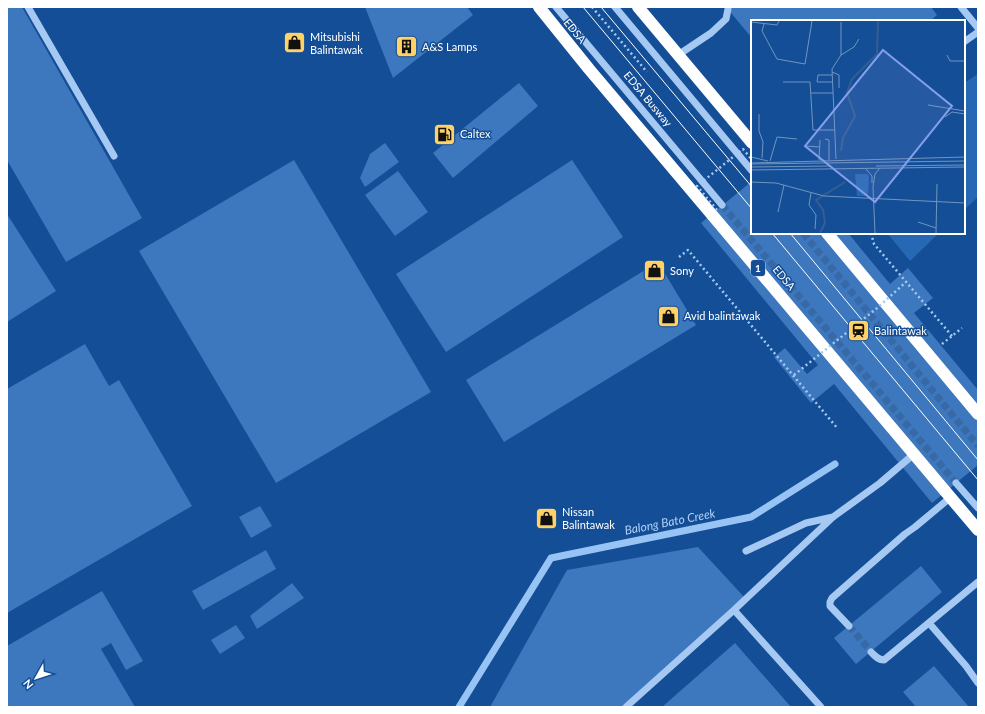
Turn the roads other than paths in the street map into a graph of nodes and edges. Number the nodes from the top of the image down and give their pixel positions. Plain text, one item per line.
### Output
1 (28, 7) edge
2 (539, 7) edge
3 (556, 7) edge
4 (615, 7) edge
5 (638, 7) edge
6 (961, 7) edge
7 (728, 9) dead end
8 (978, 28) edge
9 (978, 32) edge
10 (965, 41) edge
11 (678, 55) junction
12 (750, 139) edge
13 (114, 156) dead end
14 (751, 170) edge
15 (719, 208) tunnel mouth
16 (828, 234) edge
17 (978, 414) edge
18 (914, 454) junction
19 (956, 483) tunnel mouth
20 (951, 497) junction
21 (978, 508) edge
22 (833, 517) junction
23 (978, 530) edge
24 (746, 551) dead end
25 (978, 582) edge
26 (734, 610) junction
27 (929, 623) junction
28 (849, 626) tunnel mouth
29 (871, 652) tunnel mouth
30 (978, 683) edge
31 (626, 707) edge
32 (821, 707) edge

1 - 13 street
2 - 18 highway, EDSA / 1
3 - 15 street, EDSA Busway
4 - 14 street
5 - 11 highway
6 - 8 street
7 - 11 street
9 - 10 street
11 - 12 highway
16 - 17 highway
18 - 20 highway, EDSA / 1
18 - 22 street
19 - 21 street
20 - 23 highway, EDSA / 1
20 - 28 street
22 - 24 street
22 - 26 street
25 - 27 street
26 - 31 street
26 - 32 street
27 - 29 street
27 - 30 street

